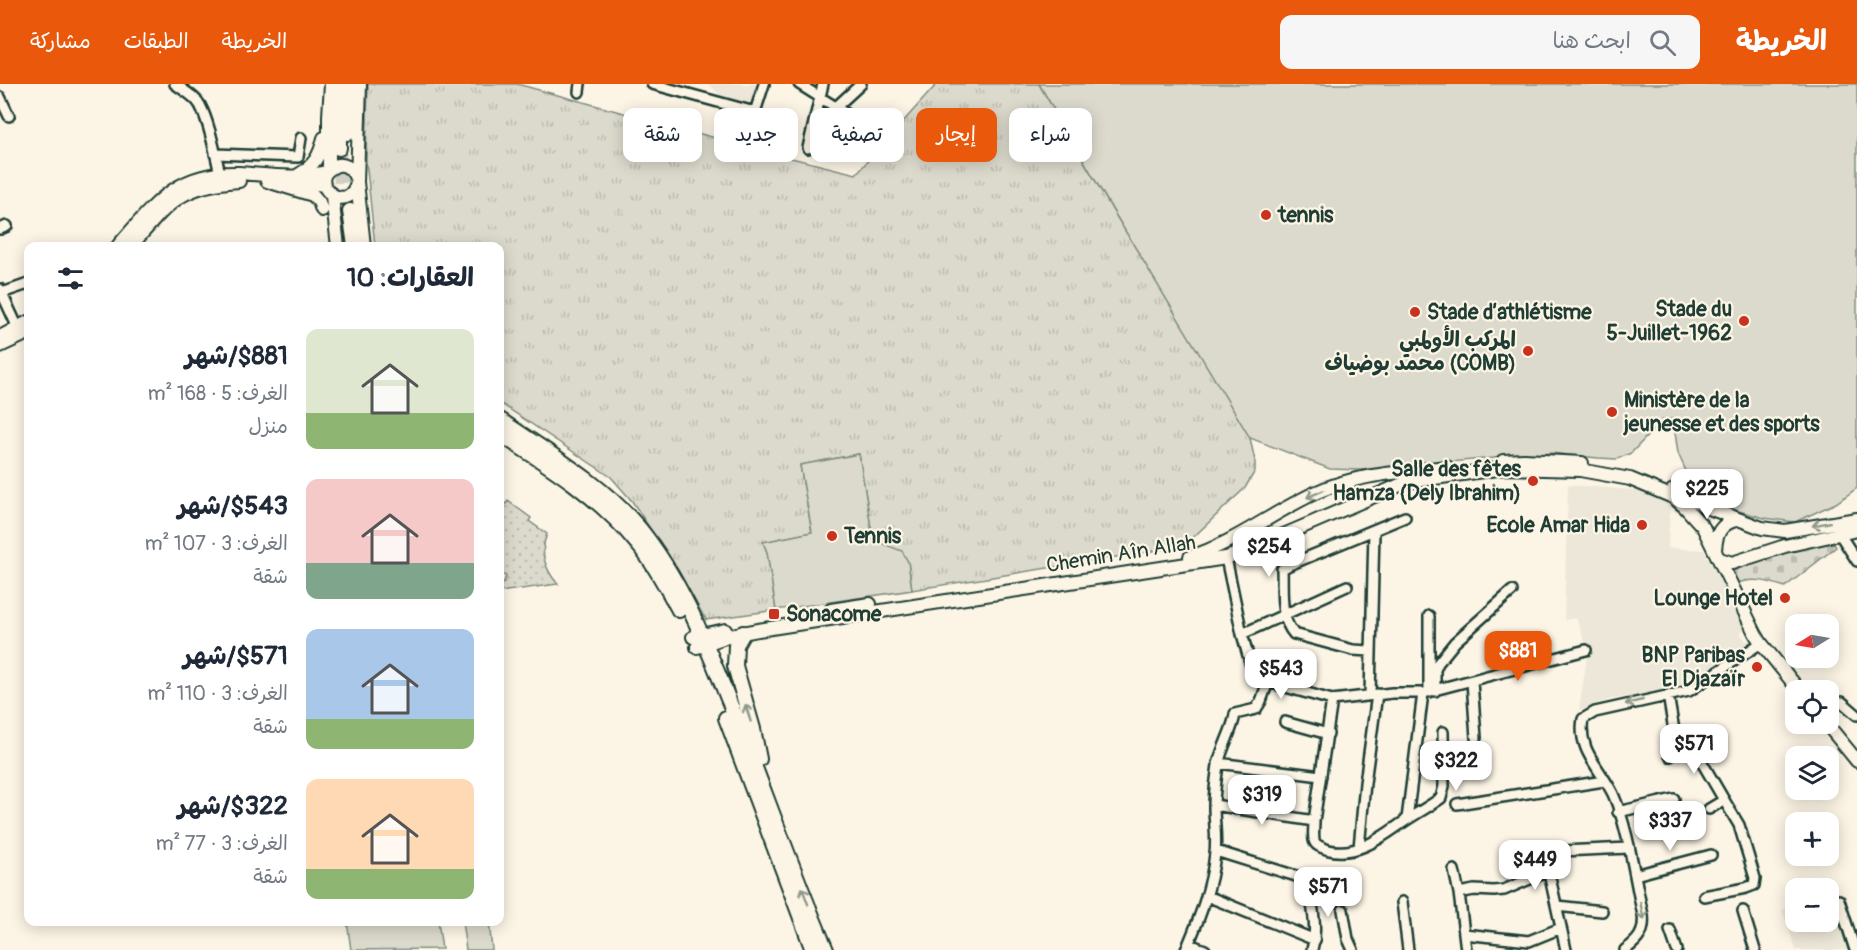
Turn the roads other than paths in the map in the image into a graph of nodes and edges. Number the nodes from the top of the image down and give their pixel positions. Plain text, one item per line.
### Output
1 (174, 84) edge
2 (332, 84) edge
3 (342, 84) edge
4 (352, 84) edge
5 (360, 84) edge
6 (652, 84) edge
7 (764, 84) edge
8 (799, 84) edge
9 (823, 84) edge
10 (861, 84) edge
11 (669, 86) edge
12 (0, 97) edge
13 (819, 98) junction
14 (836, 107) joint
15 (9, 116) dead end
16 (329, 116) junction
17 (301, 138) dead end
18 (808, 147) dead end
19 (215, 154) junction
20 (328, 171) junction
21 (220, 174) junction
22 (295, 177) junction
23 (263, 180) junction
24 (356, 180) junction
25 (328, 190) junction
26 (322, 210) dead end
27 (121, 242) edge
28 (135, 242) edge
29 (337, 242) edge
30 (346, 242) edge
31 (354, 242) edge
32 (364, 242) edge
33 (24, 285) edge
34 (1, 291) edge
35 (19, 331) edge
36 (0, 346) edge
37 (504, 423) edge
38 (504, 437) edge
39 (1372, 477) junction
40 (1636, 478) junction
41 (1379, 493) junction
42 (1406, 517) dead end
43 (1857, 519) edge
44 (1737, 520) junction
45 (1757, 526) junction
46 (1857, 530) edge
47 (1374, 531) junction
48 (1839, 533) junction
49 (1223, 545) junction
50 (1767, 551) junction
51 (1226, 558) junction
52 (1857, 561) edge
53 (1723, 562) junction
54 (1347, 586) dead end
55 (1512, 591) dead end
56 (1284, 616) junction
57 (1429, 616) dead end
58 (743, 633) junction
59 (1242, 634) junction
60 (699, 640) junction
61 (1761, 643) junction
62 (1586, 650) dead end
63 (1370, 651) junction
64 (1791, 680) edge
65 (1472, 681) junction
66 (1268, 682) junction
67 (1429, 692) junction
68 (1374, 695) junction
69 (1668, 695) junction
70 (1332, 700) junction
71 (1842, 702) dead end
72 (1857, 715) edge
73 (1285, 722) dead end
74 (1443, 732) dead end
75 (1328, 734) junction
76 (1835, 734) edge
77 (1476, 738) dead end
78 (1676, 742) junction
79 (1670, 756) dead end
80 (1857, 761) edge
81 (1218, 763) junction
82 (1321, 776) junction
83 (1604, 780) junction
84 (765, 791) junction
85 (1674, 800) dead end
86 (1724, 800) junction
87 (1457, 804) dead end
88 (1214, 805) junction
89 (1709, 809) dead end
90 (1618, 812) junction
91 (1407, 819) junction
92 (1314, 821) junction
93 (1359, 848) junction
94 (1629, 848) junction
95 (1215, 851) junction
96 (1517, 854) dead end
97 (1711, 855) dead end
98 (1454, 870) dead end
99 (1635, 875) junction
100 (1459, 893) junction
101 (1207, 896) junction
102 (1704, 896) dead end
103 (1839, 900) dead end
104 (1402, 902) dead end
105 (1557, 906) junction
106 (1343, 910) dead end
107 (1602, 911) dead end
108 (1743, 911) dead end
109 (1561, 928) junction
110 (1670, 930) dead end
111 (1464, 934) junction
112 (1315, 940) junction
113 (1187, 947) edge
114 (813, 950) edge
115 (826, 950) edge
116 (1204, 950) edge
117 (1312, 950) edge
118 (1353, 950) edge
119 (1408, 950) edge
120 (1466, 950) edge
121 (1566, 950) edge
122 (1625, 950) edge
123 (1677, 950) edge
124 (1755, 950) edge
125 (1855, 950) edge

1 - 19 street
2 - 16 main road
3 - 4 highway
5 - 24 main road
6 - 11 street
7 - 11 street
8 - 13 street
9 - 13 street
10 - 14 street
12 - 15 street
13 - 14 street
13 - 18 street
16 - 20 main road
16 - 22 main road
17 - 19 street
19 - 21 street
20 - 22 main road
20 - 24 main road
20 - 25 main road
21 - 22 main road
21 - 27 main road
23 - 25 main road
23 - 26 main road
23 - 28 main road
24 - 25 main road
24 - 32 main road
25 - 29 main road
30 - 31 highway
33 - 34 street
34 - 35 street
35 - 36 main road
37 - 60 highway
38 - 60 highway
39 - 40 main road, Chemin Aîn Allah
39 - 41 main road
39 -> 49 main road, Chemin Aîn Allah
40 - 41 main road, Chemin Aîn Allah
40 - 44 main road, Chemin Aîn Allah
40 - 53 main road, Chemin Aîn Allah
41 - 51 main road, Chemin Aîn Allah
42 - 47 street
43 -> 45 main road, Chemin Aîn Allah
44 - 45 main road, Chemin Aîn Allah
44 - 53 main road
45 - 50 main road
46 - 48 main road
47 - 56 street
47 - 63 street
48 - 50 main road
48 - 52 street
49 - 51 main road
49 - 60 main road, Chemin Aîn Allah
50 - 53 main road
51 - 58 main road, Chemin Aîn Allah
51 - 59 street
53 - 61 main road, Chemin Aîn Allah
54 - 56 street
55 - 67 street
56 - 59 street
56 - 63 street
57 - 67 street
58 - 60 main road, Chemin Aîn Allah
84 -> 58 highway
59 - 66 street
60 - 84 highway
60 - 114 highway
61 - 64 main road, Chemin Aîn Allah
61 - 69 street
62 - 65 street
63 - 68 street
65 - 67 street
65 - 77 street
66 - 70 street
66 - 81 street
67 - 68 street
67 - 91 street
68 - 70 street
68 - 93 street
69 - 78 street
69 -> 83 street
70 - 75 street
71 - 72 street
73 - 75 street
74 - 91 street
75 - 82 street
76 - 80 main road
78 - 79 street
78 - 86 street
81 - 82 street
81 - 88 street
82 - 92 street
83 - 87 street
83 - 90 street
115 -> 84 highway
85 - 90 street
86 - 89 street
86 - 102 street
88 - 92 street
88 - 95 street
90 - 94 street
91 - 93 street
92 - 93 street
94 - 96 street
94 - 99 street
95 - 101 street
95 - 112 street
97 - 99 street
98 - 100 street
99 -> 122 street
100 - 105 street
100 - 111 street
101 - 112 street
101 - 113 street
103 - 125 street
104 - 119 street
105 - 107 street
105 - 109 street
106 - 118 street
108 - 124 street
109 - 111 street
109 - 121 street
110 - 123 street
111 - 120 street
112 - 117 street
113 - 116 street

